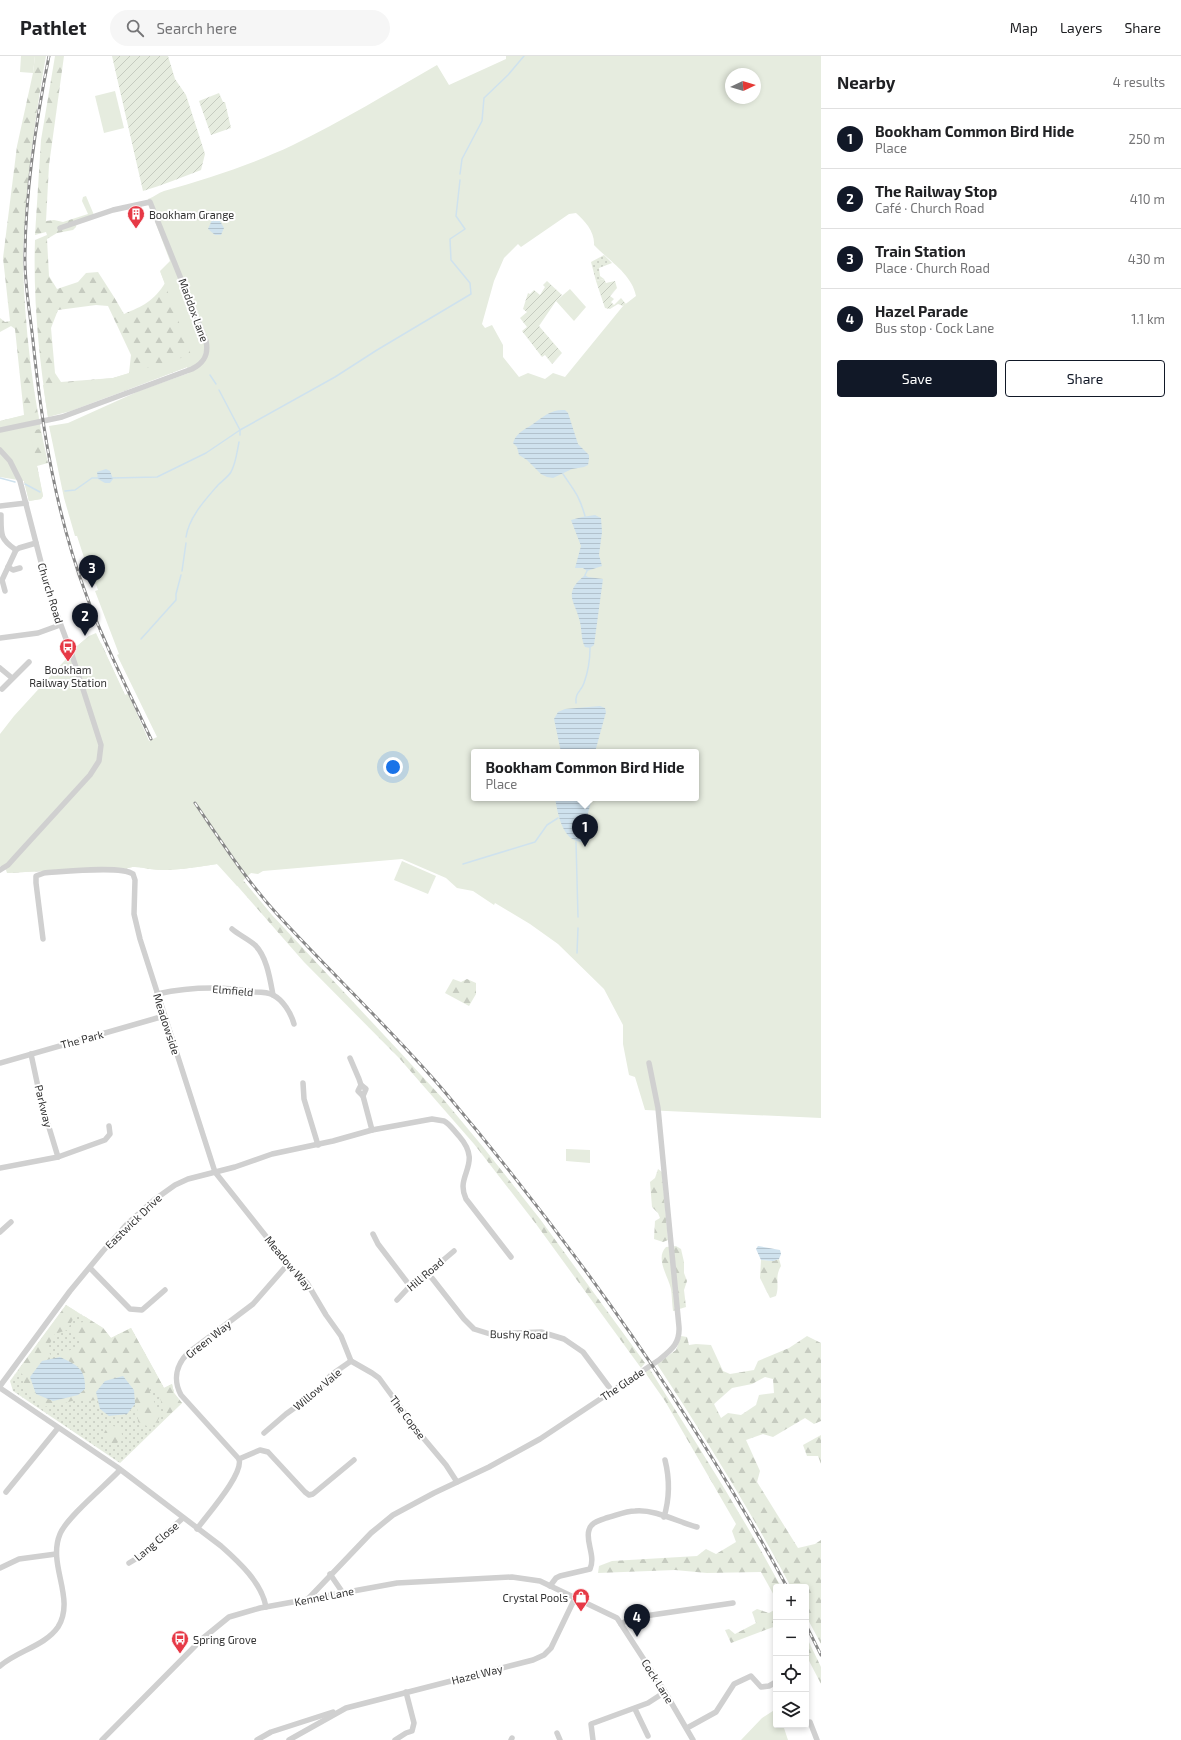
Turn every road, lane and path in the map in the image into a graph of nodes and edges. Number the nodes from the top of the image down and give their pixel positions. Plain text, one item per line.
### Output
1 (60, 228) dead end
2 (0, 430) edge
3 (0, 450) edge
4 (26, 503) junction
5 (0, 506) edge
6 (1, 516) edge
7 (36, 543) junction
8 (16, 550) junction
9 (8, 567) junction
10 (20, 568) dead end
11 (5, 591) dead end
12 (60, 625) junction
13 (0, 638) edge
14 (29, 662) dead end
15 (0, 668) edge
16 (12, 678) junction
17 (2, 688) dead end
18 (0, 870) edge
19 (232, 930) dead end
20 (43, 939) dead end
21 (157, 994) junction
22 (273, 995) junction
23 (164, 1016) junction
24 (294, 1024) dead end
25 (31, 1054) junction
26 (350, 1058) dead end
27 (0, 1063) edge
28 (650, 1063) dead end
29 (303, 1083) dead end
30 (109, 1126) dead end
31 (372, 1130) junction
32 (318, 1145) junction
33 (58, 1157) junction
34 (0, 1168) edge
35 (216, 1172) junction
36 (11, 1222) dead end
37 (0, 1232) edge
38 (373, 1234) dead end
39 (454, 1251) dead end
40 (511, 1257) dead end
41 (288, 1264) junction
42 (90, 1268) junction
43 (428, 1273) junction
44 (410, 1286) junction
45 (165, 1290) dead end
46 (397, 1300) dead end
47 (352, 1361) junction
48 (0, 1387) edge
49 (612, 1391) junction
50 (58, 1428) junction
51 (264, 1433) dead end
52 (240, 1459) junction
53 (354, 1460) dead end
54 (665, 1460) dead end
55 (120, 1470) junction
56 (457, 1482) junction
57 (6, 1492) dead end
58 (664, 1517) junction
59 (183, 1518) junction
60 (697, 1527) dead end
61 (197, 1529) junction
62 (56, 1554) junction
63 (129, 1563) dead end
64 (0, 1568) edge
65 (330, 1574) junction
66 (550, 1586) junction
67 (343, 1593) junction
68 (575, 1598) junction
69 (307, 1600) junction
70 (733, 1603) dead end
71 (266, 1607) junction
72 (621, 1624) junction
73 (0, 1666) edge
74 (773, 1684) edge
75 (406, 1692) junction
76 (665, 1692) junction
77 (346, 1708) junction
78 (635, 1708) junction
79 (810, 1722) dead end
80 (687, 1728) junction
81 (557, 1733) dead end
82 (648, 1736) dead end
83 (102, 1740) edge
84 (257, 1740) edge
85 (289, 1740) edge
86 (395, 1740) edge
87 (560, 1740) edge
88 (592, 1740) edge
89 (693, 1740) edge
90 (817, 1740) edge

1 - 2 street, Maddox Lane
3 - 4 street, Church Road
4 - 5 street
4 - 7 street, Church Road
6 - 8 street
7 - 8 street
7 - 12 street, Church Road
8 - 9 street
9 - 10 street
9 - 11 street
12 - 13 street
12 - 18 street, Church Road
14 - 16 street
15 - 16 street
16 - 17 street
19 - 22 street
20 - 21 street, Meadowside
21 - 22 street, Elmfield
21 - 23 street, Meadowside
22 - 24 street
23 - 25 street, The Park
23 - 35 street, Meadowside
25 - 27 street, The Park
25 - 33 street, Parkway
26 - 31 street
28 - 49 street, The Glade
29 - 32 street
30 - 33 street
31 - 32 street, Eastwick Drive
31 - 40 street, Eastwick Drive
32 - 35 street, Eastwick Drive
33 - 34 street
35 - 41 street, Meadow Way
35 - 42 street, Eastwick Drive
36 - 37 street
38 - 44 street
39 - 43 street, Hill Road
41 - 47 street, Meadow Way
41 - 52 street, Green Way
42 - 45 street
42 - 48 street, Eastwick Drive
43 - 44 street, Hill Road
43 - 49 street, Bushy Road
44 - 46 street, Hill Road
47 - 51 street, Willow Vale
47 - 56 street, The Copse
48 - 50 street
49 - 56 street, The Glade
50 - 55 street
50 - 57 street
52 - 53 street
52 - 61 street
54 - 58 street
55 - 59 street
55 - 62 street
56 - 65 street, The Glade
58 - 60 street
58 - 66 street
59 - 61 street
59 - 63 street, Lang Close
61 - 71 street
62 - 64 street
62 - 73 street
65 - 67 street
65 - 69 street, The Glade
66 - 67 street, Kennel Lane
66 - 68 street, Kennel Lane
67 - 69 street, Kennel Lane
68 - 72 street, Kennel Lane
68 - 75 street, Hazel Way
69 - 71 street, Kennel Lane
70 - 72 street
71 - 83 street, Kennel Lane
72 - 76 street, Cock Lane
74 - 80 street
75 - 77 street, Hazel Way
75 - 86 street
76 - 78 street
76 - 80 street, Cock Lane
77 - 84 street, Hazel Way
77 - 85 street, Hazel Way
78 - 82 street
78 - 88 street
79 - 90 street
80 - 89 street, Cock Lane
81 - 87 street

